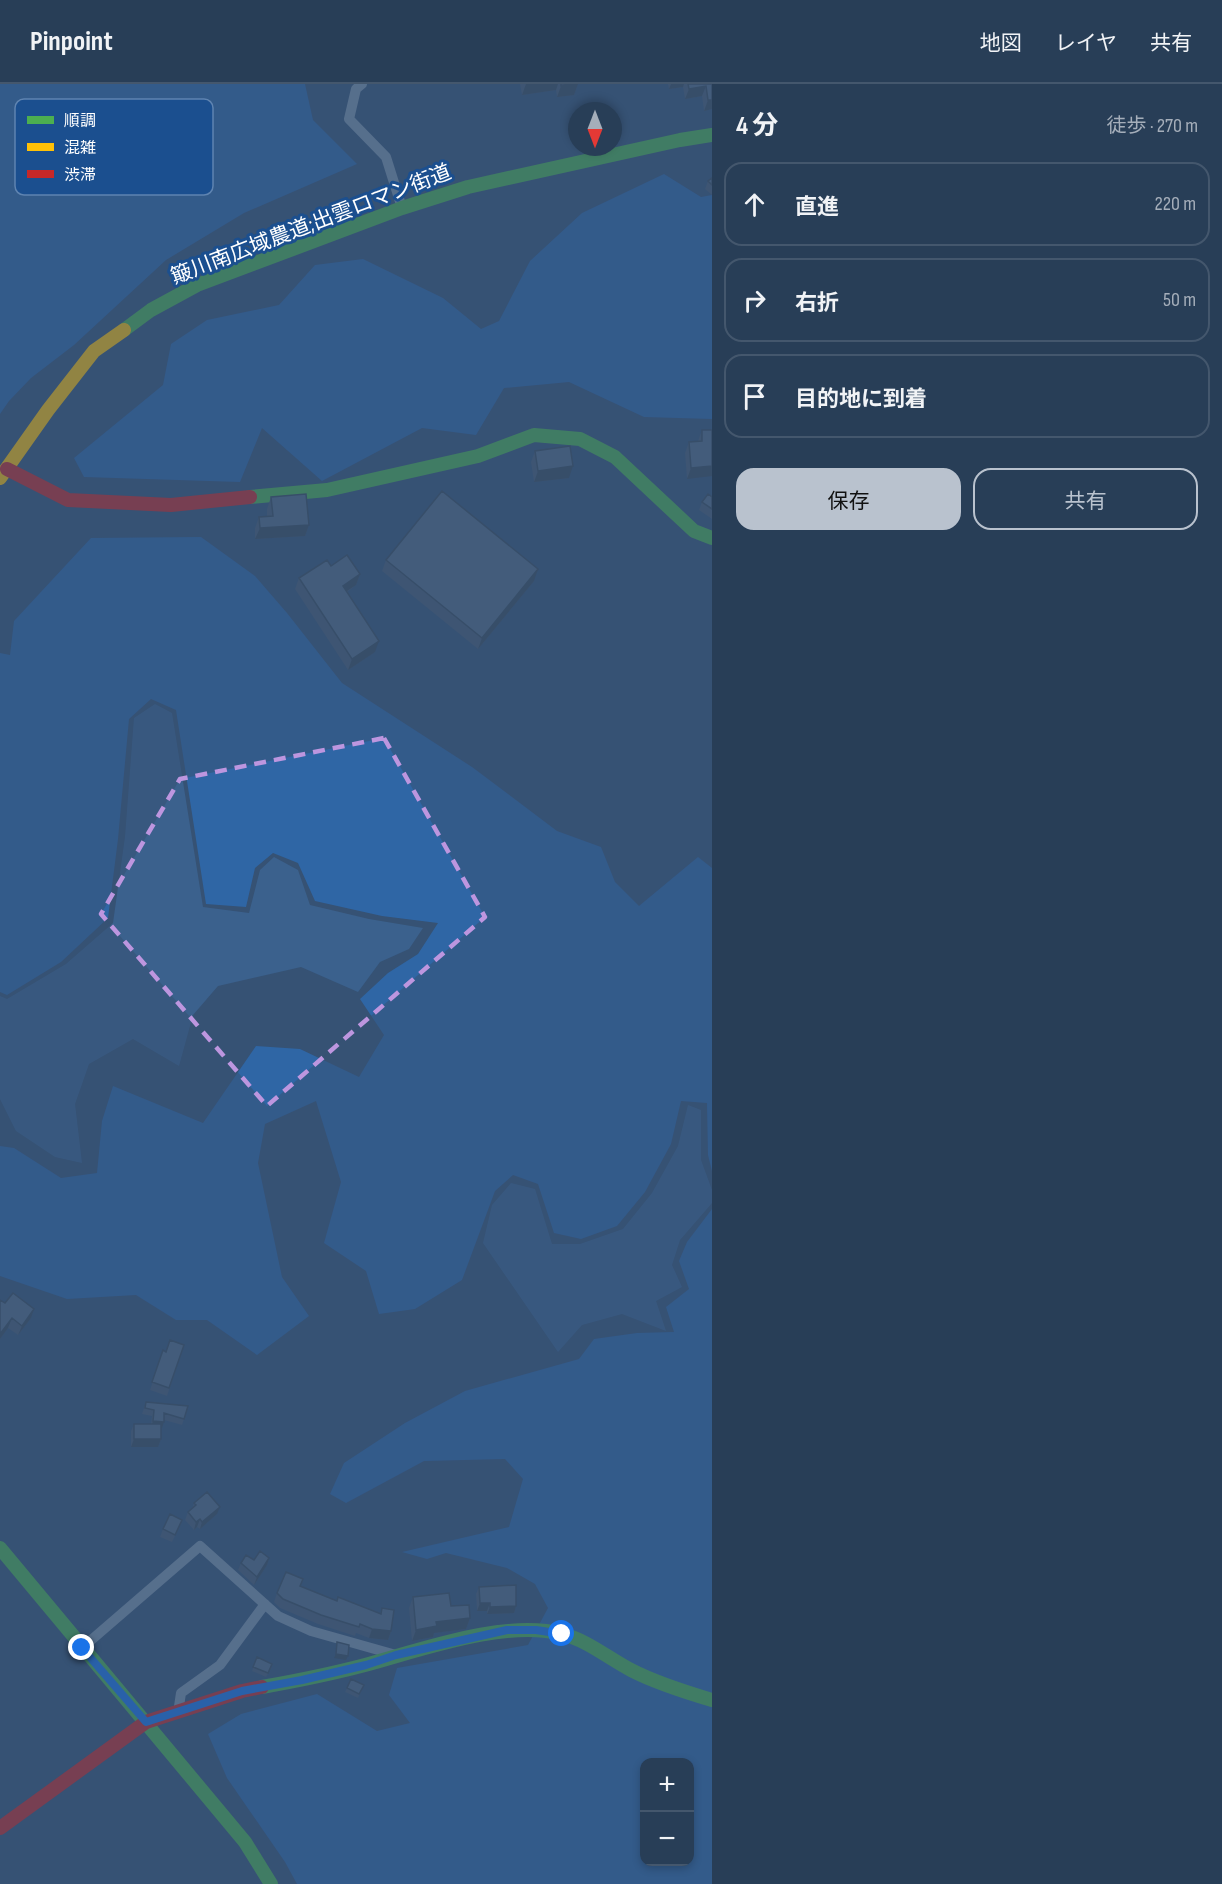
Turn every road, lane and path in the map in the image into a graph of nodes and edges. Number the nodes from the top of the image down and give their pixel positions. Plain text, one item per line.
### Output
1 (362, 84) edge
2 (712, 135) edge
3 (402, 208) junction
4 (3, 474) edge
5 (712, 538) edge
6 (0, 1548) edge
7 (264, 1604) junction
8 (82, 1648) junction
9 (396, 1655) junction
10 (712, 1700) edge
11 (178, 1713) junction
12 (146, 1722) junction
13 (0, 1828) edge
14 (271, 1884) edge

1 - 3 street
2 - 3 street, 簸川南広域農道;出雲ロマン街道
3 - 4 street, 簸川南広域農道;出雲ロマン街道
4 - 5 street
6 - 8 street
7 - 8 street
7 - 9 street
7 - 11 street
8 - 12 street
9 - 10 street
9 - 11 street
11 - 12 street
12 - 13 street
12 - 14 street

